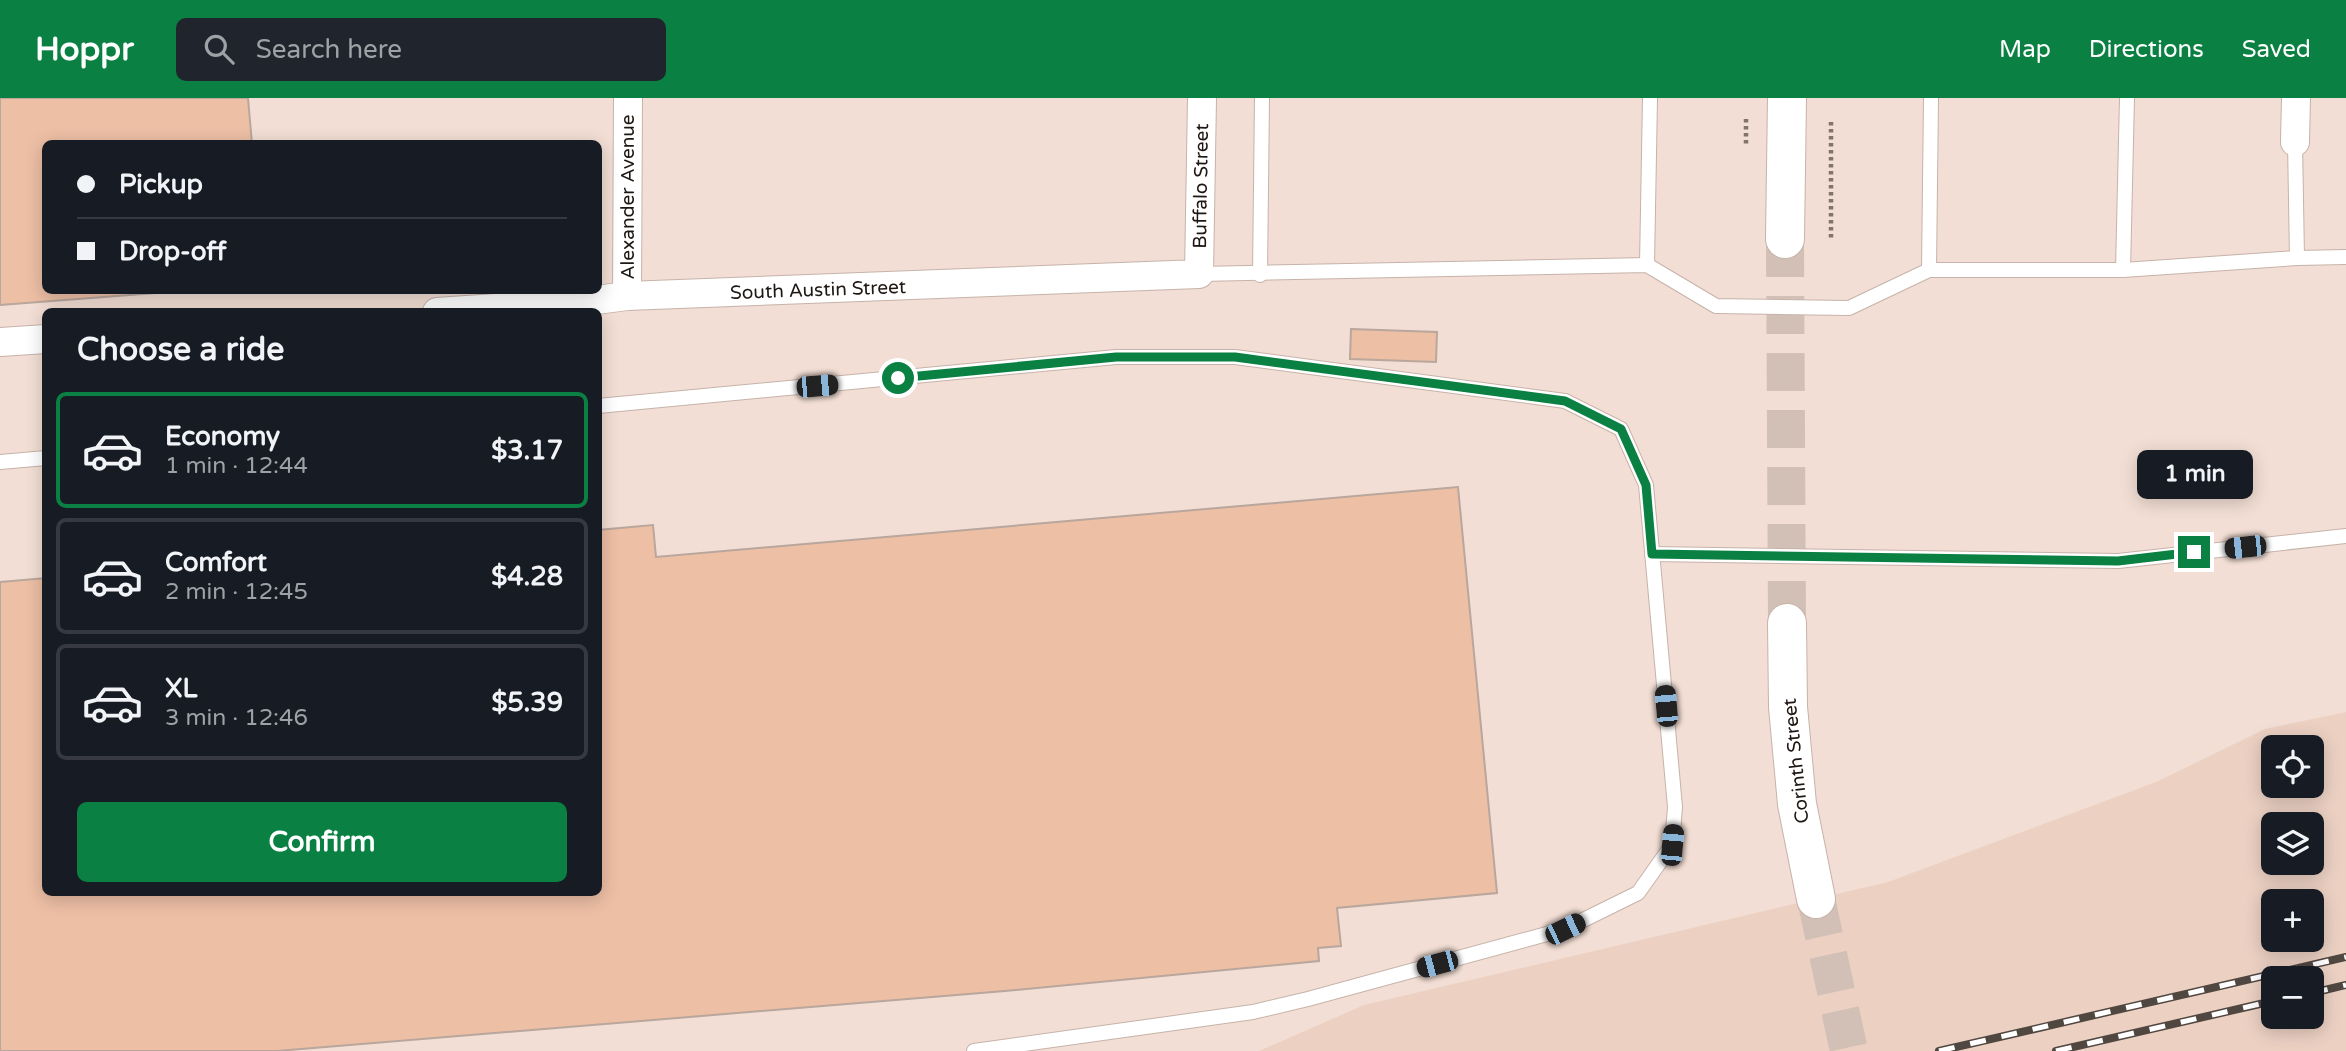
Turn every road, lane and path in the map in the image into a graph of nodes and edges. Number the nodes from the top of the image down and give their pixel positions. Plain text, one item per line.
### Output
1 (628, 98) edge
2 (1202, 98) edge
3 (1262, 98) edge
4 (1650, 98) edge
5 (1787, 98) edge
6 (1931, 98) edge
7 (2127, 98) edge
8 (2296, 98) edge
9 (1831, 122) dead end
10 (2295, 142) joint
11 (1831, 238) dead end
12 (1786, 239) tunnel mouth
13 (2346, 257) edge
14 (2297, 258) junction
15 (1647, 265) junction
16 (1929, 270) junction
17 (2123, 270) junction
18 (1199, 274) junction
19 (1260, 275) junction
20 (627, 296) junction
21 (495, 308) edge
22 (42, 339) edge
23 (0, 342) edge
24 (602, 406) edge
25 (42, 458) edge
26 (0, 462) edge
27 (2346, 536) edge
28 (1652, 554) junction
29 (1787, 623) tunnel mouth
30 (1816, 899) tunnel mouth
31 (974, 1051) edge

1 - 20 street, Alexander Avenue
2 - 18 street, Buffalo Street
3 - 19 lane
4 - 15 lane
5 - 12 main road
6 - 16 lane
7 - 17 lane
8 - 10 street
9 - 11 path
10 - 14 lane
13 - 14 lane
14 - 17 lane
15 - 16 lane
15 - 19 lane
16 - 17 lane
18 - 19 lane
18 - 20 street, South Austin Street
20 - 21 street, South Austin Street
22 - 23 street
24 - 28 lane
25 - 26 lane
27 - 28 lane
28 - 31 lane
29 - 30 main road, Corinth Street

